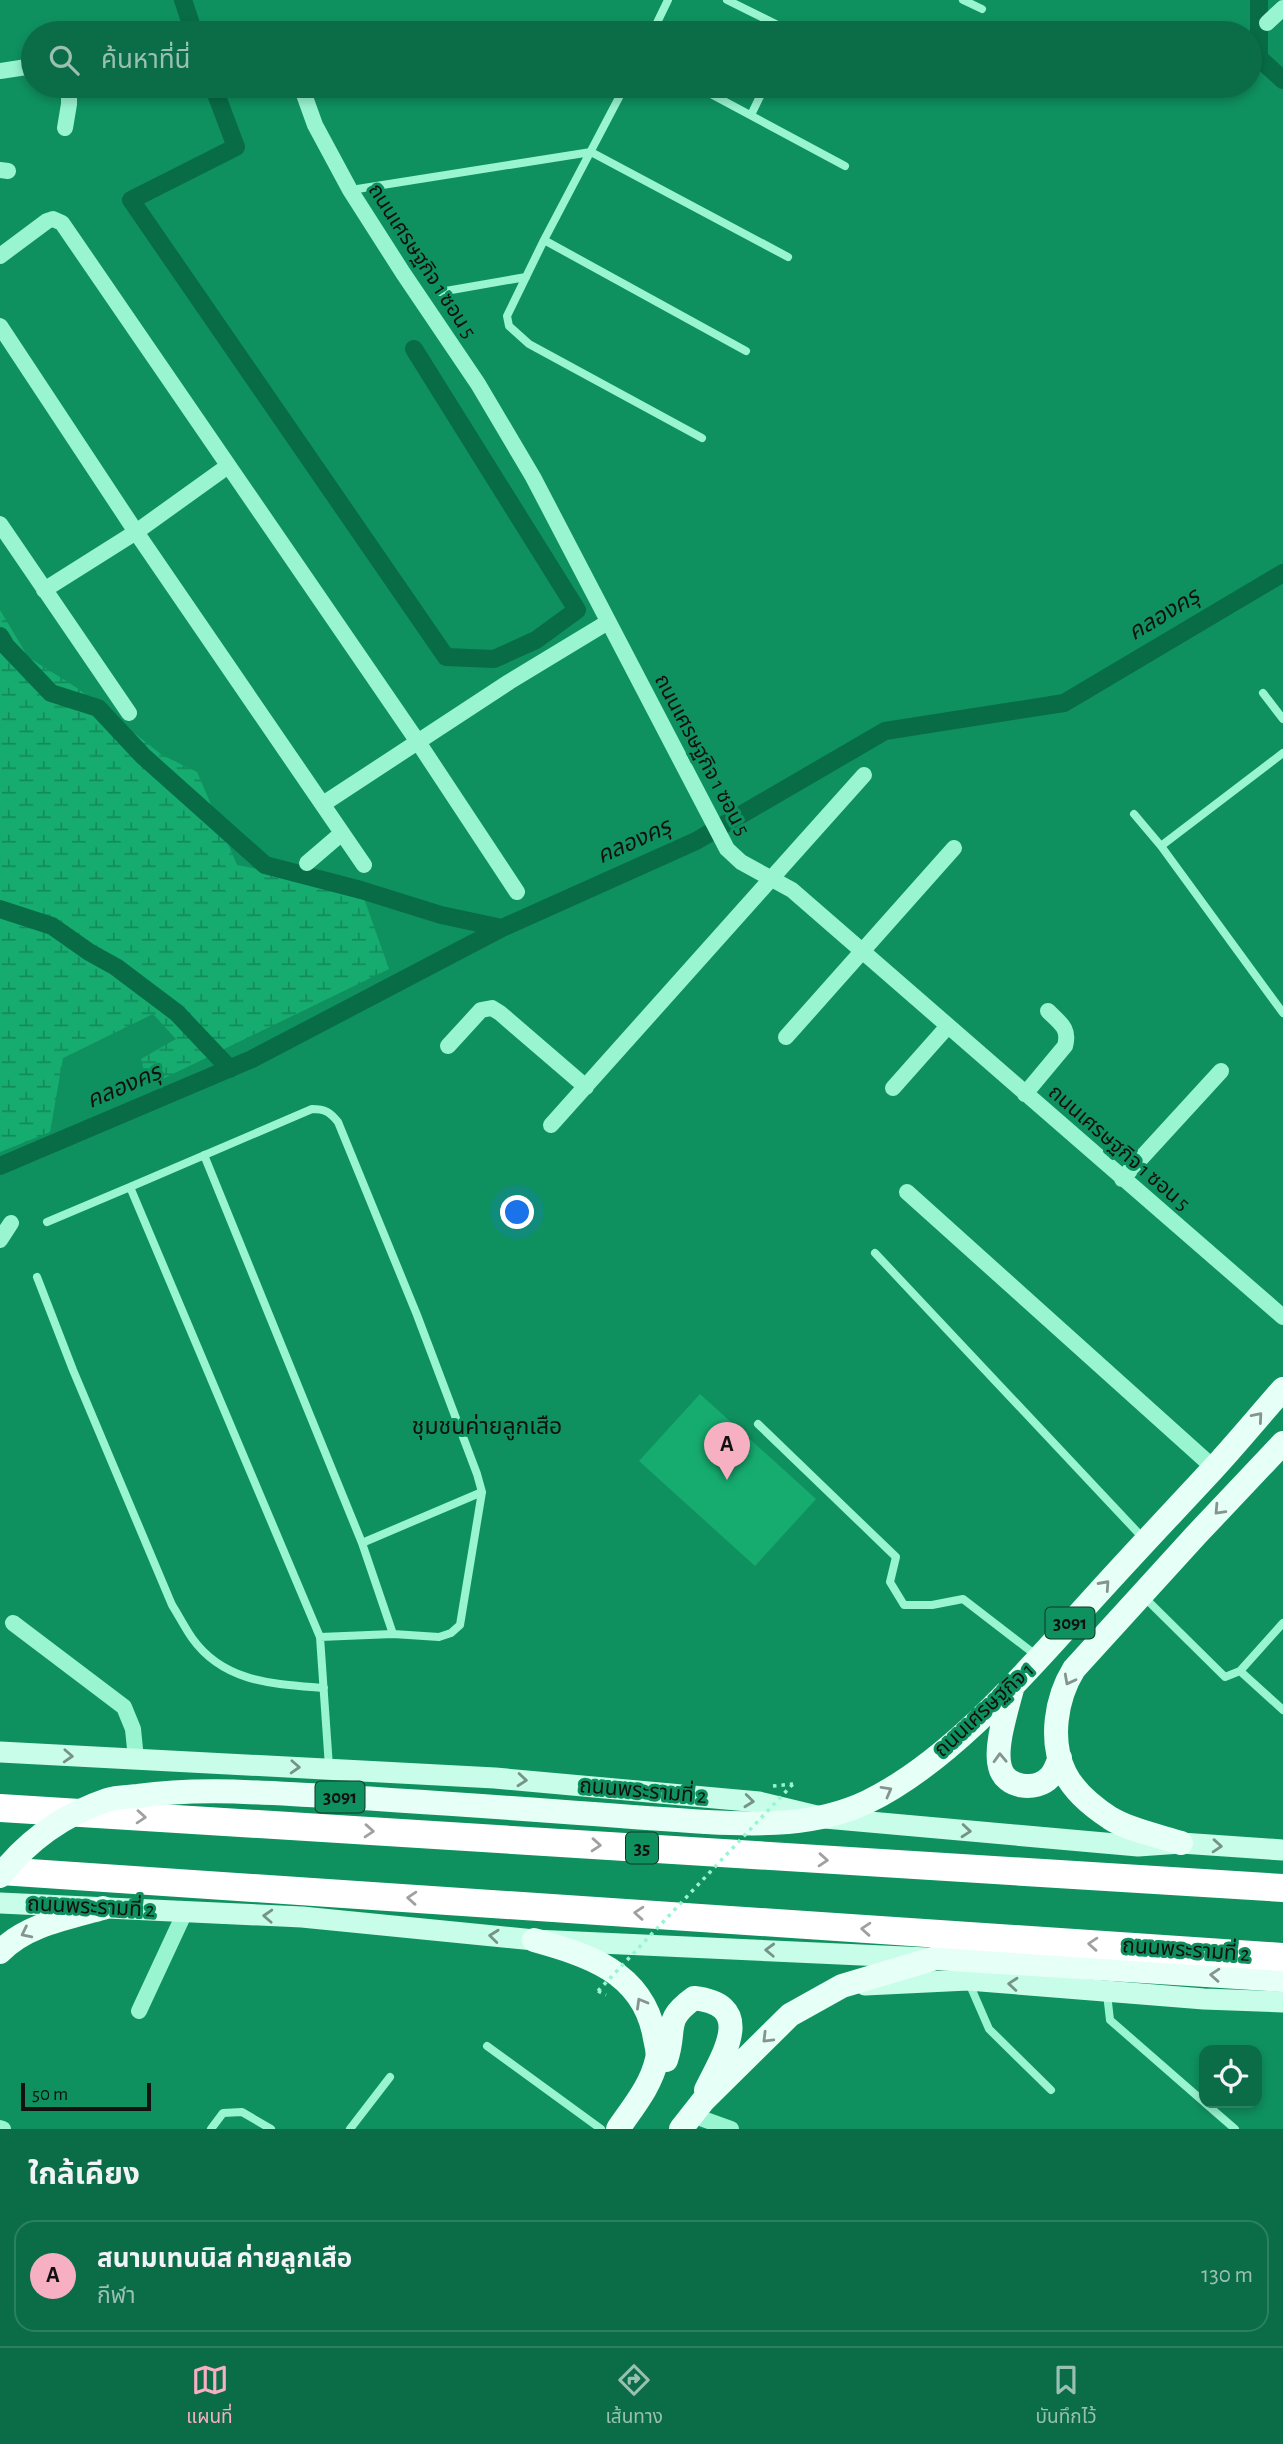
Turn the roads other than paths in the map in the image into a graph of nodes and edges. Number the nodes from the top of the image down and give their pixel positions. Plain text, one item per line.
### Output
1 (668, 0) edge
2 (727, 0) edge
3 (963, 0) edge
4 (1283, 8) edge
5 (982, 9) dead end
6 (658, 21) edge
7 (768, 21) edge
8 (1267, 23) dead end
9 (21, 68) edge
10 (0, 71) edge
11 (69, 98) edge
12 (305, 98) edge
13 (619, 98) edge
14 (718, 98) edge
15 (759, 98) edge
16 (751, 116) junction
17 (65, 128) dead end
18 (591, 152) junction
19 (845, 166) dead end
20 (350, 190) junction
21 (544, 240) junction
22 (0, 256) edge
23 (788, 257) dead end
24 (526, 276) junction
25 (440, 292) dead end
26 (0, 326) edge
27 (746, 351) dead end
28 (702, 438) dead end
29 (228, 466) junction
30 (0, 524) edge
31 (136, 532) junction
32 (44, 590) junction
33 (608, 622) junction
34 (1264, 693) dead end
35 (129, 713) dead end
36 (1283, 719) edge
37 (418, 741) junction
38 (1283, 753) edge
39 (864, 775) dead end
40 (323, 804) junction
41 (1134, 814) dead end
42 (342, 833) junction
43 (1161, 846) junction
44 (954, 848) dead end
45 (307, 863) dead end
46 (364, 865) dead end
47 (773, 879) junction
48 (517, 892) dead end
49 (863, 952) junction
50 (1048, 1011) dead end
51 (1283, 1013) edge
52 (948, 1026) junction
53 (786, 1037) dead end
54 (448, 1046) dead end
55 (1221, 1071) dead end
56 (586, 1087) junction
57 (893, 1088) dead end
58 (1026, 1094) junction
59 (551, 1125) dead end
60 (204, 1156) junction
61 (1122, 1179) junction
62 (130, 1187) junction
63 (906, 1192) dead end
64 (47, 1222) dead end
65 (11, 1223) dead end
66 (0, 1240) edge
67 (875, 1253) dead end
68 (37, 1277) dead end
69 (1283, 1317) edge
70 (1283, 1388) edge
71 (758, 1424) dead end
72 (1283, 1443) edge
73 (1214, 1468) junction
74 (482, 1492) junction
75 (1146, 1540) junction
76 (362, 1543) junction
77 (1141, 1594) junction
78 (13, 1623) dead end
79 (1283, 1623) edge
80 (393, 1634) junction
81 (320, 1637) junction
82 (1039, 1657) junction
83 (1240, 1671) junction
84 (1013, 1685) junction
85 (324, 1688) junction
86 (1283, 1696) edge
87 (1280, 1707) edge
88 (0, 1752) edge
89 (1060, 1758) junction
90 (136, 1759) junction
91 (329, 1769) junction
92 (0, 1808) edge
93 (825, 1818) junction
94 (1181, 1843) junction
95 (1283, 1850) edge
96 (0, 1871) edge
97 (0, 1876) edge
98 (1283, 1888) edge
99 (0, 1903) edge
100 (103, 1908) junction
101 (185, 1912) junction
102 (534, 1940) junction
103 (0, 1952) edge
104 (1283, 1957) edge
105 (936, 1958) junction
106 (968, 1980) junction
107 (1283, 1980) edge
108 (842, 1986) junction
109 (1107, 1991) junction
110 (1283, 2002) edge
111 (139, 2011) dead end
112 (487, 2046) dead end
113 (390, 2077) dead end
114 (646, 2090) junction
115 (1051, 2090) dead end
116 (1199, 2099) edge
117 (1210, 2108) edge
118 (690, 2117) edge
119 (211, 2129) edge
120 (271, 2129) edge
121 (350, 2129) edge
122 (601, 2129) edge
123 (618, 2129) edge
124 (731, 2129) edge
125 (1235, 2129) edge

1 - 6 lane
2 - 7 lane
3 - 5 lane
4 - 8 street
9 - 10 street
11 - 17 street
12 - 20 street, ถนนเศรษฐกิจ 1 ซอน 5
13 - 18 lane
14 - 16 lane
15 - 16 lane
16 - 19 lane
18 - 20 lane
18 - 21 lane
18 - 23 lane
20 - 33 street, ถนนเศรษฐกิจ 1 ซอน 5
21 - 24 lane
21 - 27 lane
22 - 29 street
24 - 25 lane
24 - 28 lane
26 - 31 street
29 - 31 street
29 - 37 street
30 - 32 street
31 - 32 street
31 - 40 street
32 - 35 street
33 - 37 street
33 - 47 street, ถนนเศรษฐกิจ 1 ซอน 5
34 - 36 lane
37 - 40 street
37 - 48 street
38 - 43 lane
39 - 47 street
40 - 42 street
41 - 43 lane
42 - 45 street
42 - 46 street
43 - 51 lane
44 - 49 street
47 - 49 street, ถนนเศรษฐกิจ 1 ซอน 5
47 - 56 street
49 - 52 street, ถนนเศรษฐกิจ 1 ซอน 5
49 - 53 street
50 - 58 street
52 - 57 street
52 - 58 street, ถนนเศรษฐกิจ 1 ซอน 5
54 - 56 street
55 - 61 street
56 - 59 street
58 - 61 street, ถนนเศรษฐกิจ 1 ซอน 5
60 - 62 lane
60 - 74 lane
60 - 76 lane
61 - 69 street, ถนนเศรษฐกิจ 1 ซอน 5
62 - 64 lane
62 - 81 lane
63 - 73 street
65 - 66 street
67 - 75 lane
68 - 85 lane
73 -> 70 main road, ถนนเศรษฐกิจ 1 / 3091
71 - 82 lane
72 -> 77 main road, ถนนเศรษฐกิจ 1 / 3091
73 - 75 main road, ถนนเศรษฐกิจ 1 / 3091
74 - 76 lane
74 - 80 lane
82 -> 75 main road, ถนนเศรษฐกิจ 1 / 3091
76 - 80 lane
77 - 83 lane
77 -> 89 main road, ถนนเศรษฐกิจ 1 / 3091
78 - 90 street
79 - 83 lane
80 - 81 lane
81 - 85 lane
82 - 84 main road, ถนนเศรษฐกิจ 1 / 3091
83 - 87 lane
89 -> 84 main road
93 -> 84 main road, ถนนเศรษฐกิจ 1 / 3091
85 - 91 lane
86 - 87 lane
88 -> 90 main road, ถนนพระรามที่ 2
89 - 94 main road, ถนนเศรษฐกิจ 1 / 3091
90 -> 91 main road, ถนนพระรามที่ 2
91 -> 93 main road, ถนนพระรามที่ 2
92 -> 98 highway, 35
93 -> 94 main road, ถนนพระรามที่ 2
93 - 97 main road, ถนนเศรษฐกิจ 1 / 3091, bridge
94 -> 95 main road, ถนนพระรามที่ 2
104 -> 96 highway, ถนนพระรามที่ 2
99 - 100 main road, ถนนพระรามที่ 2
100 - 101 main road, ถนนพระรามที่ 2
100 -> 103 main road
102 -> 101 main road, ถนนพระรามที่ 2
101 - 111 street
105 -> 102 main road, ถนนพระรามที่ 2
114 -> 102 main road
107 -> 105 main road
105 - 108 main road
106 - 108 main road
109 -> 106 main road
106 - 115 lane
108 -> 118 main road
109 - 110 main road
109 - 116 lane
112 - 122 lane
113 - 121 lane
114 - 118 main road
114 - 123 main road
117 - 125 lane
118 - 124 street
119 - 120 lane

